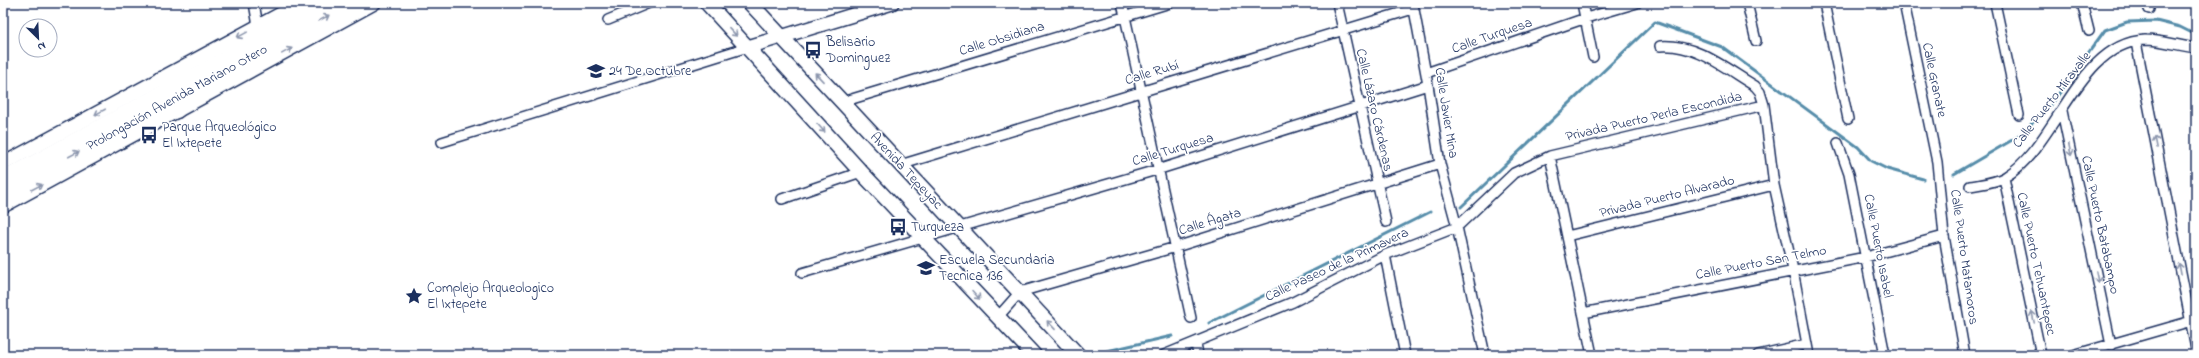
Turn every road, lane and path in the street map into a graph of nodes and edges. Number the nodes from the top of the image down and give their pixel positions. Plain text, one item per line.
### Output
1 (254, 3) edge
2 (301, 3) edge
3 (327, 3) edge
4 (351, 3) edge
5 (374, 3) edge
6 (649, 3) edge
7 (707, 3) edge
8 (750, 3) edge
9 (892, 3) edge
10 (1122, 3) edge
11 (1170, 3) edge
12 (1337, 3) edge
13 (1582, 3) edge
14 (1637, 3) edge
15 (1748, 3) edge
16 (1824, 3) edge
17 (1904, 3) edge
18 (1995, 3) edge
19 (2082, 3) edge
20 (1413, 6) edge
21 (1124, 17) junction
22 (1586, 18) junction
23 (608, 20) dead end
24 (258, 26) junction
25 (1342, 30) junction
26 (2089, 31) dead end
27 (782, 37) junction
28 (1756, 41) dead end
29 (2136, 42) junction
30 (1660, 46) dead end
31 (748, 47) junction
32 (2196, 48) edge
33 (1593, 57) dead end
34 (1426, 73) junction
35 (160, 80) junction
36 (198, 80) junction
37 (1428, 85) junction
38 (1142, 91) junction
39 (842, 102) junction
40 (1764, 105) junction
41 (1359, 106) junction
42 (2062, 111) junction
43 (178, 112) junction
44 (2019, 115) dead end
45 (1848, 119) dead end
46 (442, 142) dead end
47 (1838, 143) dead end
48 (1550, 156) junction
49 (1937, 162) joint
50 (3, 164) edge
51 (1440, 164) junction
52 (900, 165) junction
53 (1160, 169) junction
54 (861, 172) junction
55 (2004, 178) junction
56 (3, 179) edge
57 (1377, 185) junction
58 (1774, 185) junction
59 (1970, 186) dead end
60 (3, 192) edge
61 (782, 199) dead end
62 (3, 206) edge
63 (1386, 222) dead end
64 (958, 227) junction
65 (1457, 227) junction
66 (1567, 236) junction
67 (1944, 236) junction
68 (924, 237) junction
69 (1176, 247) junction
70 (1385, 255) junction
71 (1866, 257) junction
72 (1793, 270) junction
73 (802, 273) dead end
74 (1020, 292) junction
75 (1583, 313) junction
76 (997, 318) junction
77 (1191, 318) dead end
78 (2193, 321) edge
79 (1196, 343) junction
80 (1807, 344) junction
81 (2112, 345) junction
82 (2196, 349) edge
83 (2091, 353) edge
84 (1034, 355) edge
85 (1078, 355) edge
86 (1164, 355) edge
87 (1198, 355) edge
88 (1405, 355) edge
89 (1485, 355) edge
90 (1592, 355) edge
91 (1758, 355) edge
92 (1809, 355) edge
93 (1885, 355) edge
94 (1965, 355) edge
95 (2041, 355) edge
96 (2073, 355) edge

1 - 24 street
2 - 24 street, Prolongación Avenida Mariano Otero
3 - 36 main road, Prolongación Avenida Mariano Otero
36 -> 4 main road, Prolongación Avenida Mariano Otero
43 -> 5 street, Prolongación Avenida Mariano Otero
6 - 23 street
7 -> 31 main road
8 - 27 main road, Avenida Tepeyac
9 - 27 street
10 - 21 street
11 - 21 street, Calle Obsidiana
12 - 25 street, Calle Lázaro Cárdenas
13 - 22 street
14 - 22 street, Calle Turquesa
15 - 28 street
16 - 45 street
17 - 49 street, Calle Granate
18 - 44 street
19 - 26 street
20 - 25 street, Calle Rubí
20 - 34 street, Calle Javier Mina
21 - 38 street
21 - 39 street, Calle Obsidiana
22 - 33 street
22 - 34 street, Calle Turquesa
24 -> 35 street, Prolongación Avenida Mariano Otero
25 - 38 street, Calle Rubí
25 - 41 street, Calle Lázaro Cárdenas
27 - 31 street
39 -> 27 main road, Avenida Tepeyac
29 - 32 street, Calle Puerto Miravalle
29 - 42 street, Calle Puerto Miravalle
78 -> 29 street
30 - 40 street
31 - 46 street
31 -> 54 main road
34 - 37 street, Calle Javier Mina
35 - 36 main road
35 -> 50 street, Prolongación Avenida Mariano Otero
36 - 43 main road
36 - 56 main road, Prolongación Avenida Mariano Otero
60 -> 36 main road, Prolongación Avenida Mariano Otero
37 - 41 street, Calle Turquesa
37 - 51 street, Calle Javier Mina
38 - 52 street, Calle Rubí
38 - 53 street
39 - 52 main road, Avenida Tepeyac
40 - 48 street, Privada Puerto Perla Escondida
40 - 58 street
41 - 53 street, Calle Turquesa
41 - 57 street, Calle Lázaro Cárdenas
42 - 55 street, Calle Puerto Miravalle
42 -> 81 street, Calle Puerto Batabampo
62 -> 43 street, Prolongación Avenida Mariano Otero
47 - 71 street, Calle Puerto Isabel
48 - 65 street, Calle Paseo de la Primavera
48 - 66 street
49 - 67 street, Calle Puerto Matamoros
51 - 57 street, Calle Ágata
51 - 65 street, Calle Javier Mina
52 - 64 main road, Avenida Tepeyac
53 - 64 street, Calle Turquesa
53 - 69 street
54 - 61 street
54 - 68 main road
55 - 59 street
95 -> 55 street, Calle Puerto Tehuantepec
57 - 63 street, Calle Lázaro Cárdenas
57 - 69 street, Calle Ágata
58 - 66 street, Privada Puerto Alvarado
58 - 72 street
64 - 68 street, Calle Turquesa
64 - 74 main road, Avenida Tepeyac
65 - 70 street, Calle Paseo de la Primavera
65 - 89 street, Calle Javier Mina
66 - 75 street
67 - 71 street, Calle Puerto San Telmo
67 - 94 street, Calle Puerto Matamoros
68 - 73 street, Calle Turquesa
68 -> 76 main road
69 - 74 street, Calle Ágata
69 - 77 street
70 - 79 street, Calle Paseo de la Primavera
70 - 88 street
71 - 72 street, Calle Puerto San Telmo
71 - 93 street, Calle Puerto Isabel
72 - 75 street, Calle Puerto San Telmo
72 - 80 street
74 - 76 street
85 -> 74 main road, Avenida Tepeyac
75 - 90 street
76 - 84 main road
78 - 81 street
78 - 82 street
79 - 86 street, Calle Paseo de la Primavera
79 - 87 street
80 - 91 street
80 - 92 street
81 - 83 street
83 - 96 street

